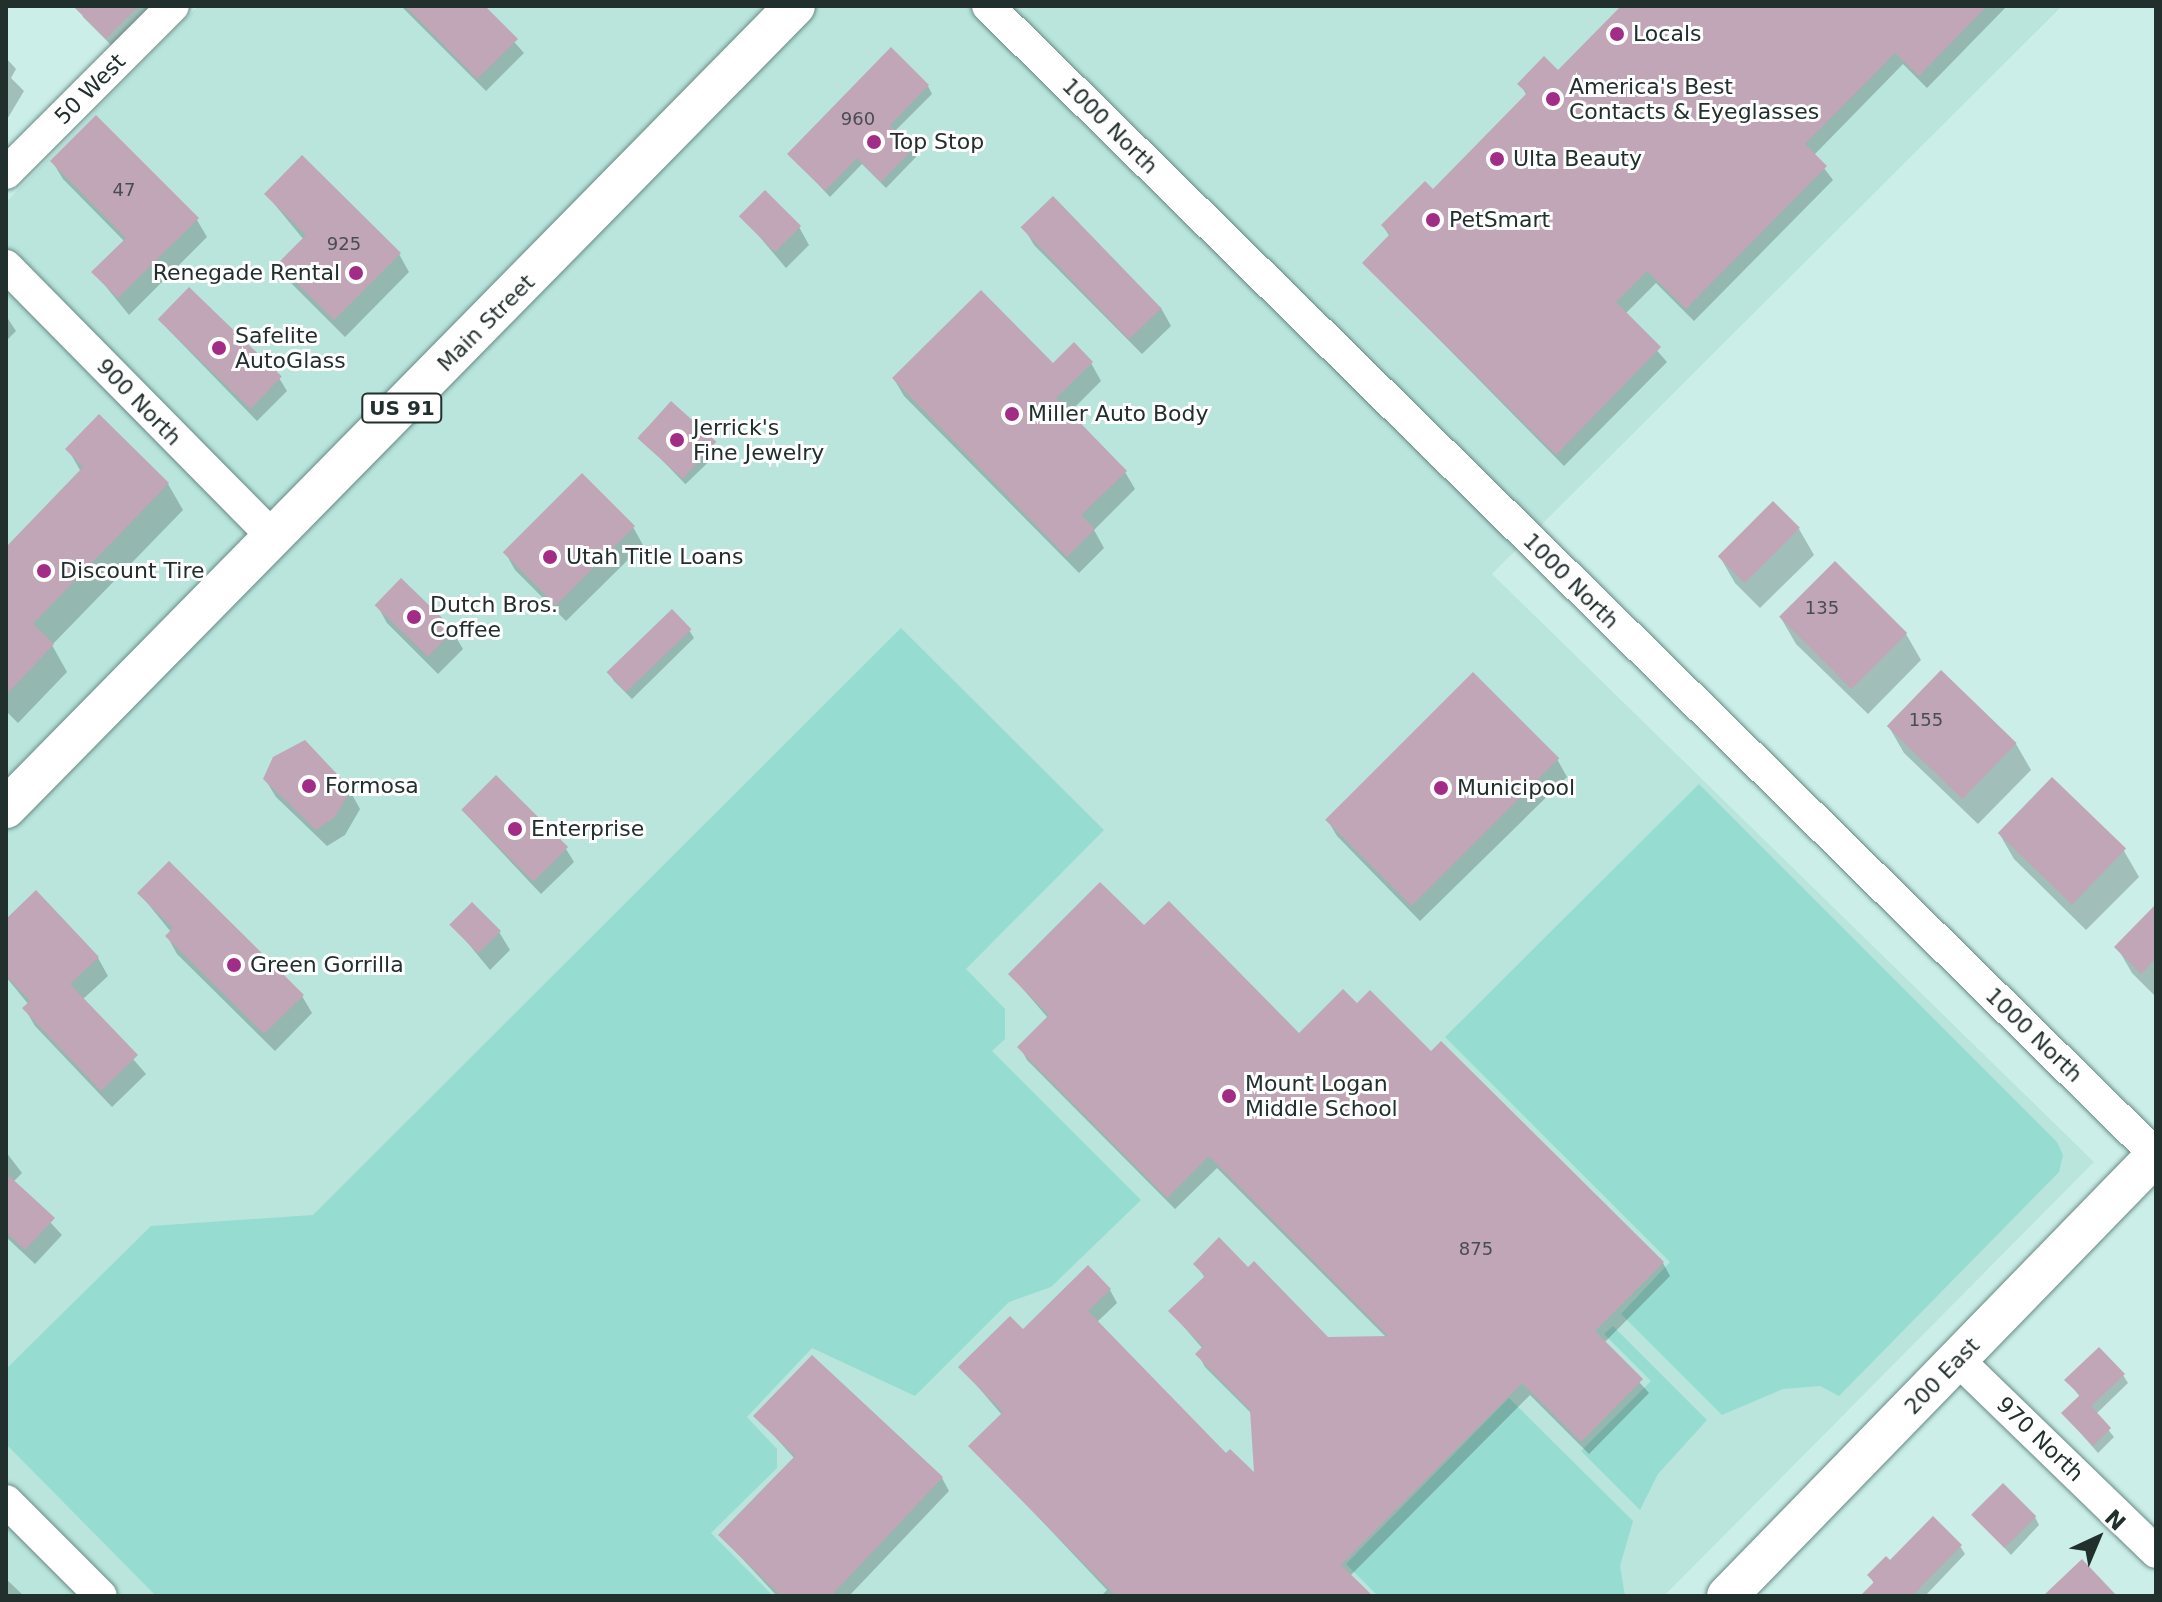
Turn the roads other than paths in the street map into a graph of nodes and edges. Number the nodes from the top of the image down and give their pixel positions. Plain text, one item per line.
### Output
1 (173, 6) edge
2 (795, 6) edge
3 (988, 6) edge
4 (6, 173) edge
5 (6, 266) edge
6 (273, 537) junction
7 (6, 808) edge
8 (2156, 1155) edge
9 (1957, 1359) junction
10 (6, 1501) edge
11 (2156, 1552) edge
12 (101, 1596) edge
13 (1727, 1596) edge

1 - 4 street, 50 West
2 - 6 main road, Main Street / US 91
3 - 8 street, 1000 North
5 - 6 street, 900 North
6 - 7 main road, Main Street / US 91
8 - 9 main road, 200 East
9 - 11 street, 970 North
9 - 13 main road, 200 East
10 - 12 street

